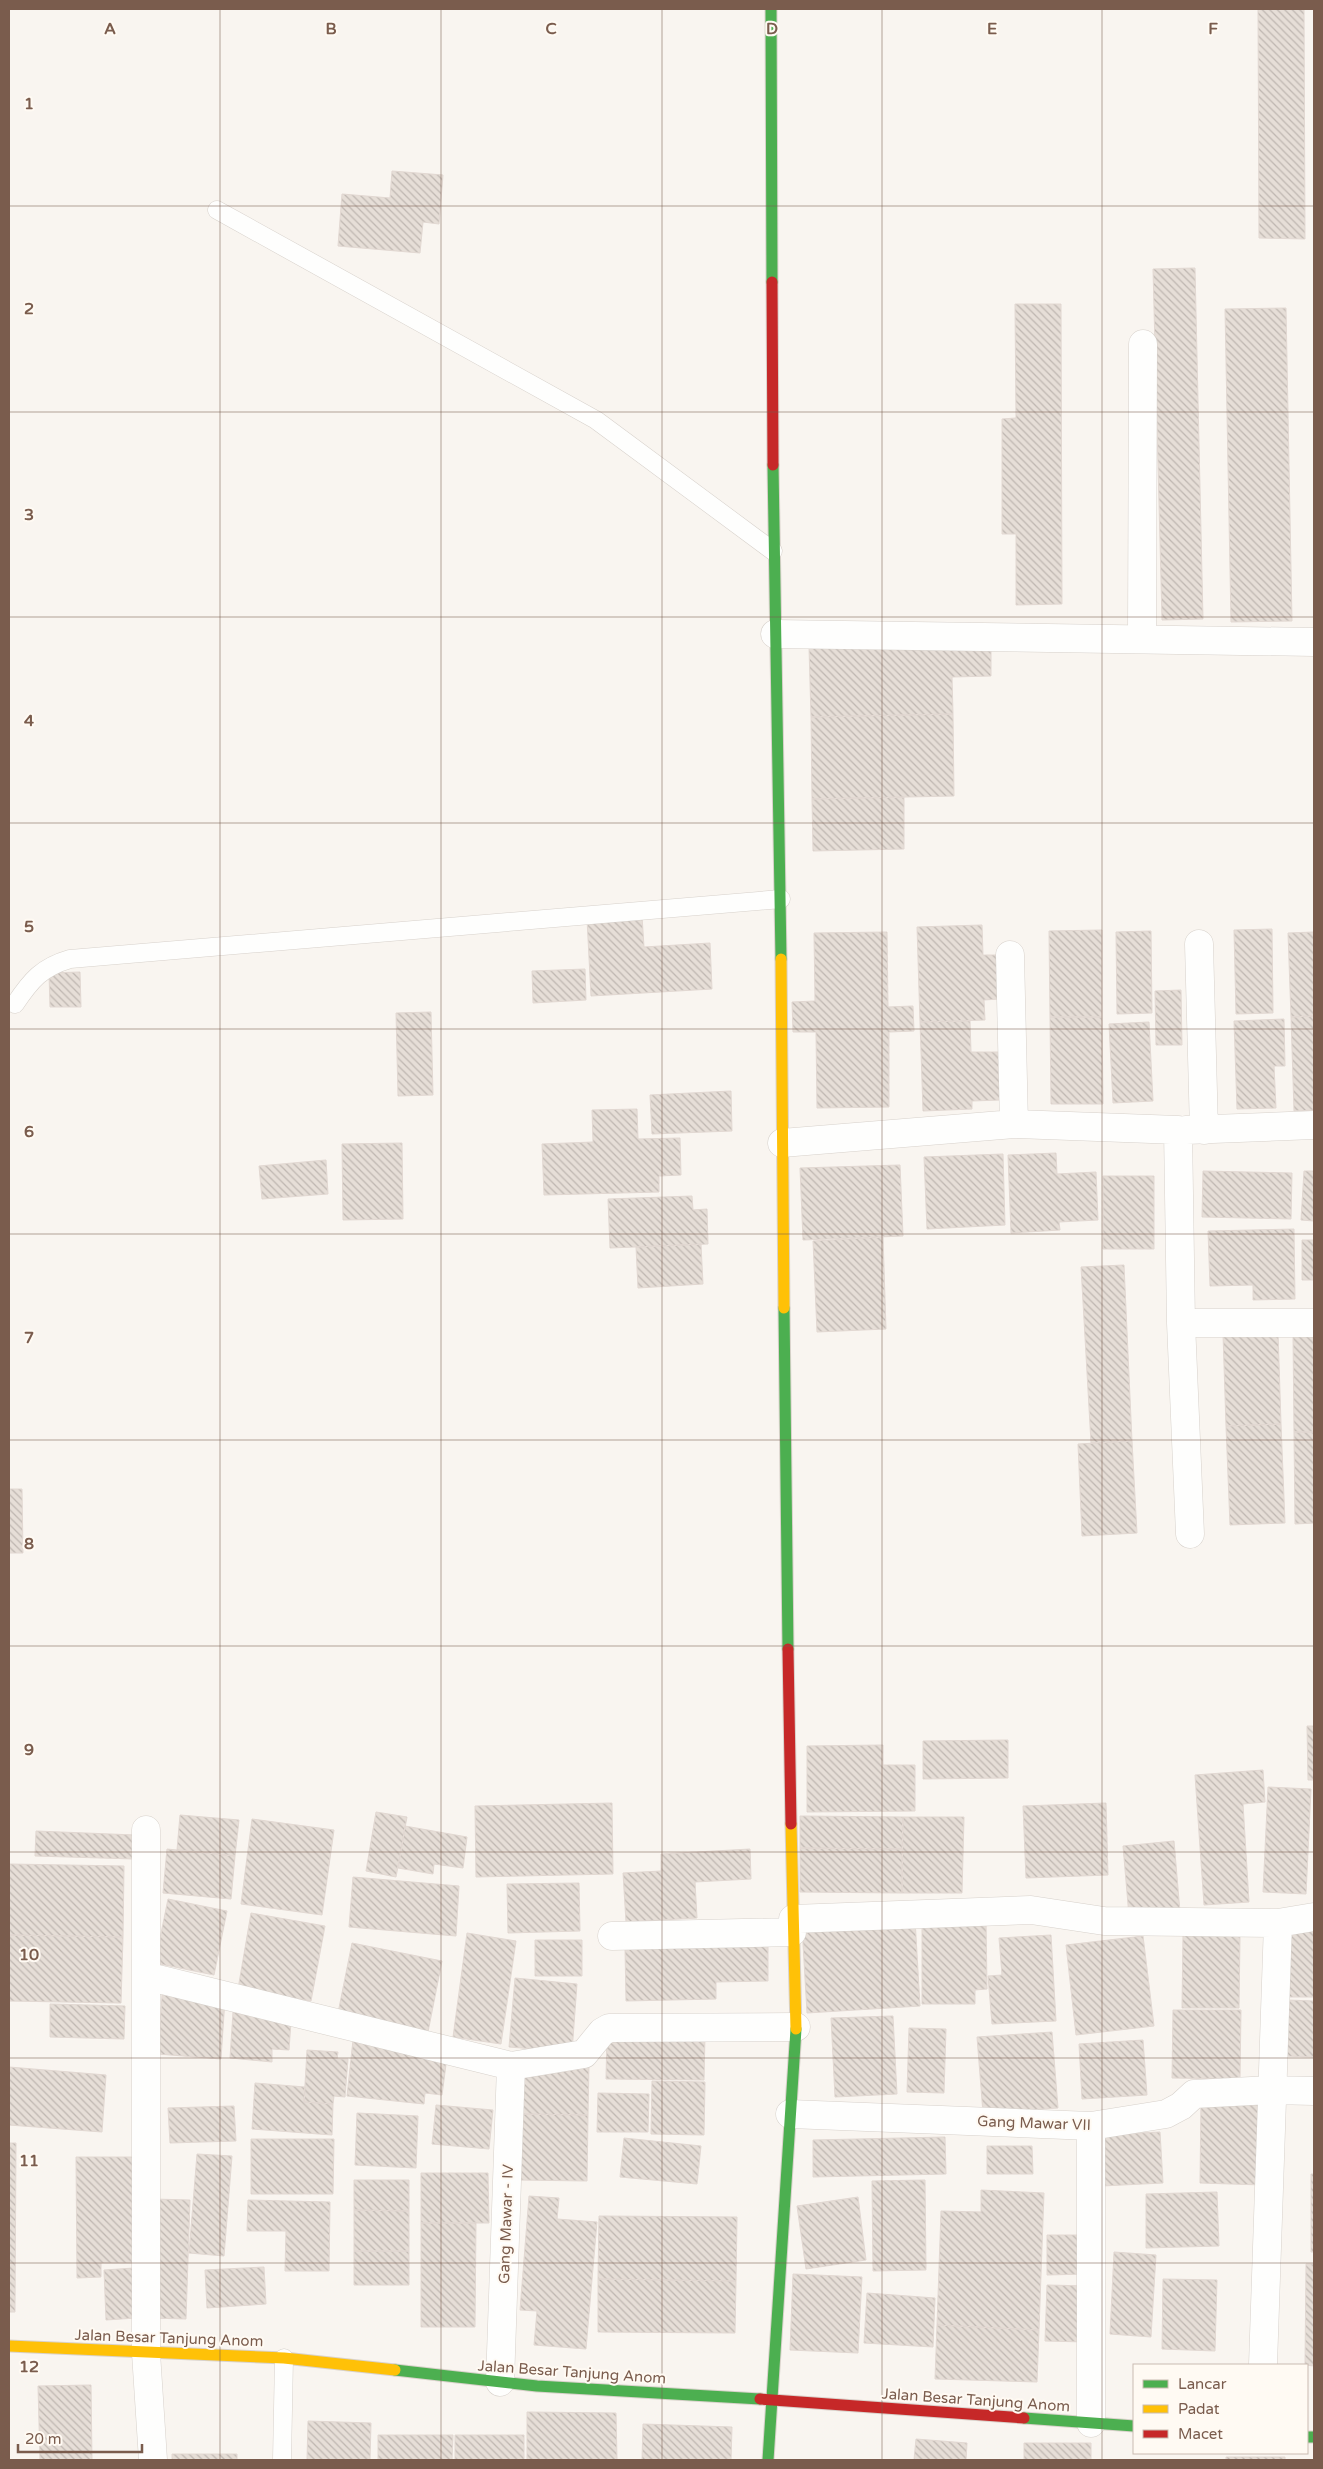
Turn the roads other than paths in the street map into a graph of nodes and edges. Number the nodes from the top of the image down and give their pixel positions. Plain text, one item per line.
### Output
1 (771, 9) edge
2 (217, 210) dead end
3 (1143, 344) dead end
4 (773, 551) junction
5 (775, 634) junction
6 (1142, 638) junction
7 (1314, 642) edge
8 (781, 899) junction
9 (1199, 944) dead end
10 (1010, 955) dead end
11 (15, 1004) dead end
12 (1014, 1124) junction
13 (1314, 1125) edge
14 (1178, 1130) junction
15 (1204, 1130) junction
16 (782, 1144) junction
17 (1314, 1323) edge
18 (1181, 1324) junction
19 (1190, 1534) dead end
20 (146, 1830) dead end
21 (1314, 1917) edge
22 (1278, 1923) junction
23 (792, 1926) junction
24 (612, 1936) dead end
25 (146, 1976) junction
26 (796, 2026) junction
27 (511, 2066) junction
28 (1271, 2090) junction
29 (1314, 2091) edge
30 (790, 2114) junction
31 (1091, 2126) junction
32 (9, 2346) edge
33 (146, 2353) junction
34 (284, 2358) junction
35 (1263, 2364) edge
36 (500, 2382) junction
37 (772, 2400) junction
38 (1091, 2424) junction
39 (1133, 2426) edge
40 (153, 2460) edge
41 (282, 2460) edge
42 (768, 2460) edge

1 - 4 street
2 - 4 lane
3 - 6 street
4 - 5 street
5 - 6 street
5 - 8 street
6 - 7 street
8 - 11 lane
8 - 16 street
9 - 15 street
10 - 12 street
12 - 14 street
12 - 16 street
13 - 15 street
14 - 15 street
14 - 18 street
16 - 23 street
17 - 18 street
18 - 19 street
20 - 25 street
21 - 22 street
22 - 23 street
22 - 28 street
23 - 24 street
23 - 26 street
25 - 27 street
25 - 33 street
26 - 27 street
26 - 30 street
27 - 36 street, Gang Mawar - IV
28 - 29 street, Gang Mawar VII
28 - 31 street, Gang Mawar VII
28 - 35 street
30 - 31 street, Gang Mawar VII
30 - 37 street
31 - 38 street
32 - 33 street, Jalan Besar Tanjung Anom
33 - 34 street, Jalan Besar Tanjung Anom
33 - 40 street
34 - 36 street, Jalan Besar Tanjung Anom
34 - 41 lane
36 - 37 street, Jalan Besar Tanjung Anom
37 - 38 street, Jalan Besar Tanjung Anom
37 - 42 street
38 - 39 street, Jalan Besar Tanjung Anom

